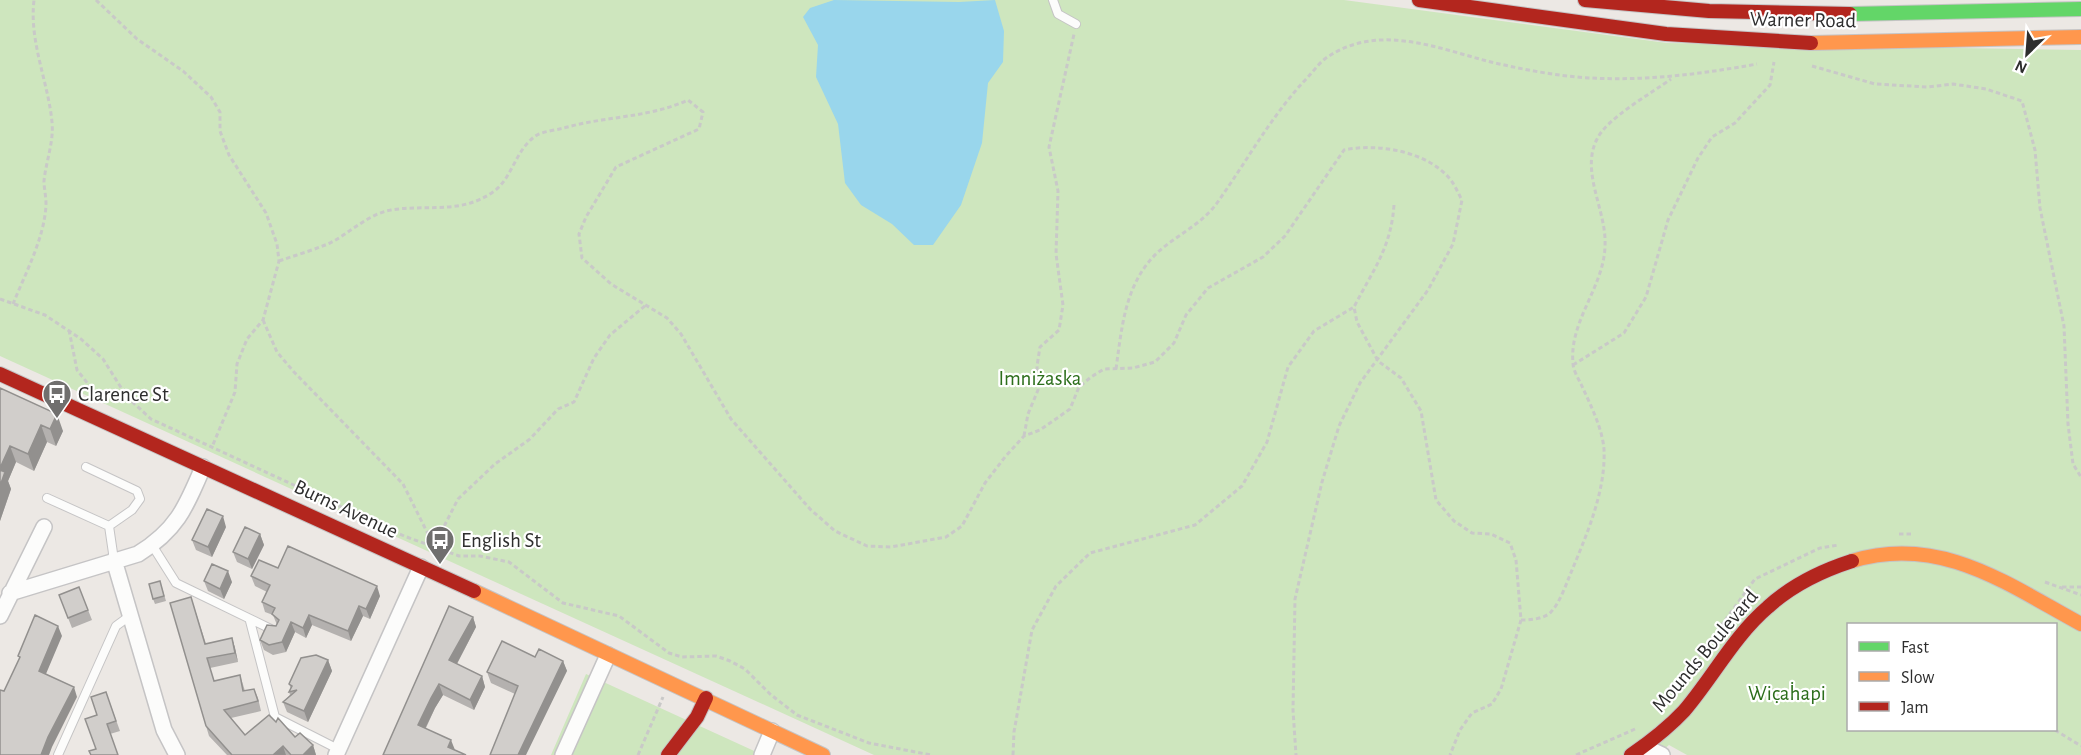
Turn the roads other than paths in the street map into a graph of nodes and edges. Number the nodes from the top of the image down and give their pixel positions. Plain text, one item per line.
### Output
1 (1053, 0) edge
2 (1419, 0) edge
3 (1585, 0) edge
4 (1696, 0) edge
5 (1630, 6) junction
6 (2081, 9) edge
7 (1076, 24) road end
8 (2081, 37) edge
9 (0, 374) edge
10 (86, 467) dead end
11 (202, 467) junction
12 (47, 498) dead end
13 (109, 526) junction
14 (44, 527) dead end
15 (152, 545) junction
16 (114, 560) junction
17 (421, 567) junction
18 (10, 593) junction
19 (131, 615) junction
20 (0, 616) edge
21 (250, 621) junction
22 (2081, 624) edge
23 (277, 632) edge
24 (608, 655) junction
25 (706, 698) junction
26 (772, 731) junction
27 (1638, 751) edge
28 (337, 752) edge
29 (173, 754) edge
30 (58, 755) edge
31 (563, 755) edge
32 (668, 755) edge
33 (762, 755) edge
34 (823, 755) edge
35 (1662, 755) edge

1 - 7 lane
2 - 8 main road, Warner Road
3 - 5 main road, Warner Road
4 - 5 main road
5 - 6 main road, Warner Road
9 - 11 main road, Burns Avenue
10 - 13 lane
11 - 15 street
11 - 17 main road, Burns Avenue
12 - 13 lane
13 - 16 lane
14 - 18 street
15 - 16 street
15 - 21 lane
16 - 18 street
16 - 19 street
17 - 24 main road, Burns Avenue
17 - 28 street
18 - 20 street
19 - 29 street
19 - 30 lane
21 - 23 lane
21 - 28 lane
22 - 27 main road, Mounds Boulevard
24 - 25 main road, Burns Avenue
24 - 31 street
25 - 26 main road, Burns Avenue
25 - 32 main road
26 - 33 street
26 - 34 main road, Burns Avenue
27 - 35 street

